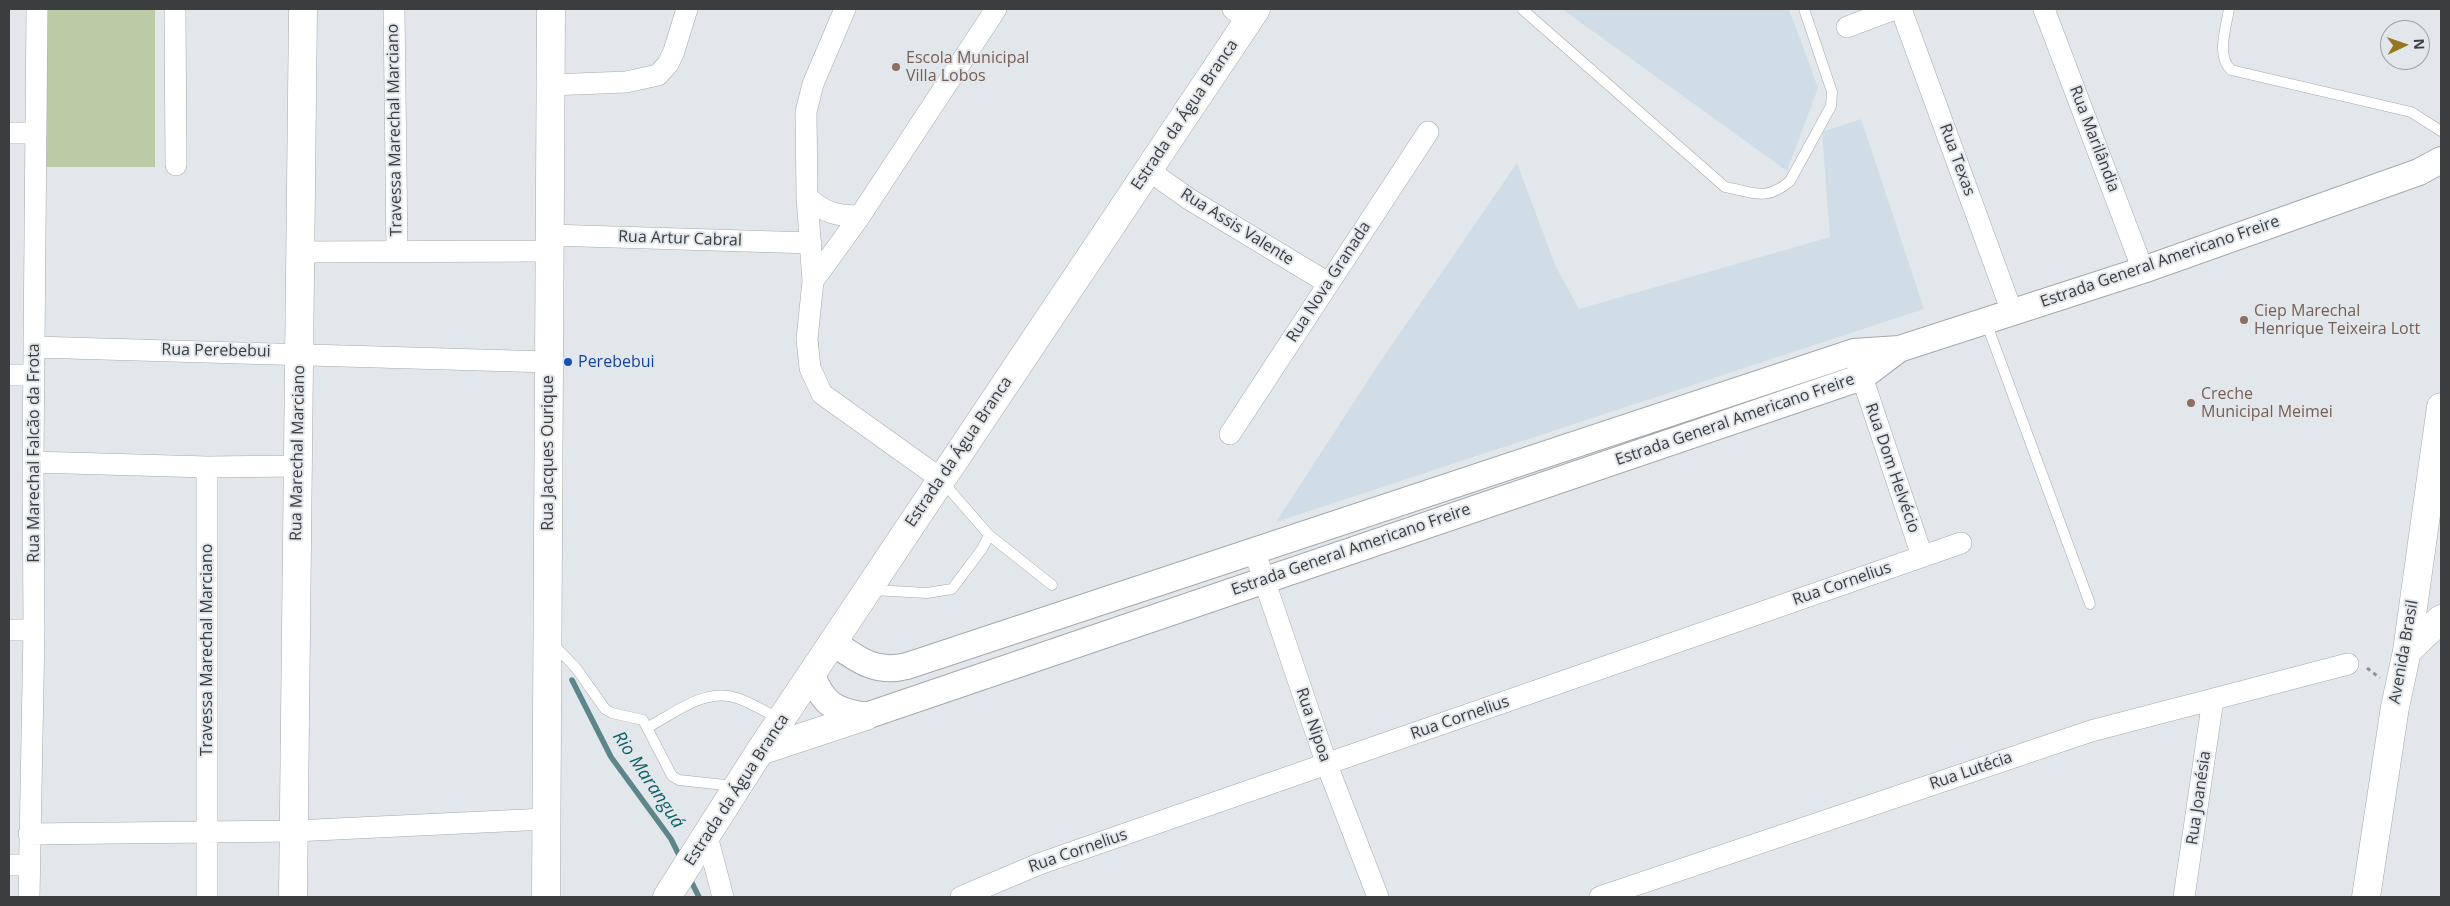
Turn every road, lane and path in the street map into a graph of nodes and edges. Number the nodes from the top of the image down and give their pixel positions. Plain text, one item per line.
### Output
1 (38, 9) edge
2 (175, 9) edge
3 (303, 9) edge
4 (394, 9) edge
5 (551, 9) edge
6 (687, 9) edge
7 (845, 9) edge
8 (996, 9) edge
9 (1522, 9) edge
10 (1804, 9) edge
11 (1895, 9) edge
12 (1901, 9) edge
13 (2044, 9) edge
14 (2229, 9) edge
15 (1246, 12) edge
16 (1847, 27) dead end
17 (550, 85) junction
18 (2441, 131) edge
19 (1428, 132) dead end
20 (9, 133) edge
21 (36, 133) junction
22 (176, 165) dead end
23 (2434, 169) edge
24 (1148, 170) junction
25 (807, 196) junction
26 (860, 216) junction
27 (549, 243) junction
28 (811, 243) junction
29 (300, 252) junction
30 (396, 252) junction
31 (2143, 270) junction
32 (814, 281) junction
33 (1328, 283) junction
34 (2012, 312) junction
35 (1986, 321) junction
36 (34, 347) junction
37 (1899, 349) junction
38 (1854, 352) junction
39 (299, 353) junction
40 (549, 362) junction
41 (9, 375) edge
42 (33, 375) junction
43 (1862, 377) junction
44 (2441, 407) edge
45 (1230, 434) dead end
46 (33, 462) junction
47 (298, 466) junction
48 (207, 467) junction
49 (941, 479) junction
50 (989, 535) junction
51 (1961, 543) dead end
52 (1254, 550) junction
53 (1922, 556) junction
54 (1263, 580) junction
55 (1052, 585) dead end
56 (868, 589) junction
57 (2090, 604) dead end
58 (2435, 624) edge
59 (9, 630) edge
60 (34, 630) junction
61 (547, 637) junction
62 (834, 643) junction
63 (2407, 651) junction
64 (2348, 664) dead end
65 (812, 675) junction
66 (2213, 699) junction
67 (866, 716) junction
68 (781, 720) junction
69 (648, 728) junction
70 (760, 750) junction
71 (1328, 765) junction
72 (738, 787) junction
73 (546, 819) junction
74 (294, 831) junction
75 (208, 833) junction
76 (29, 834) junction
77 (703, 843) junction
78 (19, 865) edge
79 (29, 897) edge
80 (207, 897) edge
81 (293, 897) edge
82 (546, 897) edge
83 (667, 897) edge
84 (723, 897) edge
85 (961, 897) edge
86 (1378, 897) edge
87 (1600, 897) edge
88 (2184, 897) edge
89 (2366, 897) edge

1 - 21 street, Rua Marechal Falcão da Frota
2 - 22 street
3 - 29 main road, Rua Marechal Marciano
4 - 30 street, Travessa Marechal Marciano
5 - 17 main road, Rua Jacques Ourique
6 - 17 street
7 - 25 street
8 - 26 street
9 - 10 lane
11 - 16 street
12 - 34 street, Rua Texas
13 - 31 street, Rua Marilândia
14 - 18 lane
15 - 24 main road, Estrada da Água Branca
17 - 27 main road, Rua Jacques Ourique
19 - 33 street, Rua Nova Granada
20 - 21 street
21 - 36 street, Rua Marechal Falcão da Frota
23 - 31 street, Estrada General Americano Freire
24 - 33 street, Rua Assis Valente
24 - 49 main road, Estrada da Água Branca
25 - 26 street
25 - 28 street
26 - 32 street
27 - 28 street, Rua Artur Cabral
27 - 30 street, Rua Artur Cabral
27 - 40 main road, Rua Jacques Ourique
28 - 32 street
29 - 30 street, Rua Artur Cabral
29 - 39 main road, Rua Marechal Marciano
31 - 34 street, Estrada General Americano Freire
32 - 49 street
33 - 45 street, Rua Nova Granada
34 - 35 street, Estrada General Americano Freire
35 - 37 street, Estrada General Americano Freire
35 - 57 lane
36 - 39 street, Rua Perebebui
36 - 42 street, Rua Marechal Falcão da Frota
37 - 38 street, Estrada General Americano Freire
37 - 43 street, Estrada General Americano Freire
38 - 43 street, Rua Dom Helvécio
38 - 52 street, Estrada General Americano Freire
39 - 40 street, Rua Perebebui
39 - 47 main road, Rua Marechal Marciano
40 - 61 main road, Rua Jacques Ourique
41 - 42 street
42 - 46 street, Rua Marechal Falcão da Frota
43 - 53 street, Rua Dom Helvécio
43 - 54 street, Estrada General Americano Freire
44 - 63 main road, Avenida Brasil
46 - 48 street
46 - 60 street, Rua Marechal Falcão da Frota
47 - 48 street
47 - 74 main road, Rua Marechal Marciano
48 - 75 street, Travessa Marechal Marciano
49 - 50 lane
49 - 56 main road, Estrada da Água Branca
50 - 55 lane
50 - 56 lane
51 - 53 street, Rua Cornelius
52 - 54 street, Rua Nipoa
52 - 62 street, Estrada General Americano Freire
53 - 71 street, Rua Cornelius
54 - 67 street, Estrada General Americano Freire
54 - 71 street, Rua Nipoa
56 - 62 main road, Estrada da Água Branca
58 - 63 main road
59 - 60 street
60 - 76 street, Rua Marechal Falcão da Frota
61 - 69 lane
61 - 73 main road, Rua Jacques Ourique
62 - 65 main road, Estrada da Água Branca
63 - 89 main road, Avenida Brasil
64 - 66 street, Rua Lutécia
65 - 67 street
65 - 68 main road, Estrada da Água Branca
66 - 87 street, Rua Lutécia
66 - 88 street, Rua Joanésia
67 - 70 main road
68 - 69 lane
68 - 70 main road, Estrada da Água Branca
69 - 72 lane
70 - 72 main road, Estrada da Água Branca
71 - 85 street, Rua Cornelius
71 - 86 street, Rua Nipoa
72 - 77 main road, Estrada da Água Branca
73 - 74 street
73 - 82 main road, Rua Jacques Ourique
74 - 75 street
74 - 81 main road, Rua Marechal Marciano
75 - 76 street
75 - 80 street, Travessa Marechal Marciano
76 - 78 street, Rua Marechal Falcão da Frota
77 - 83 main road, Estrada da Água Branca
77 - 84 street
78 - 79 street, Rua Marechal Falcão da Frota

